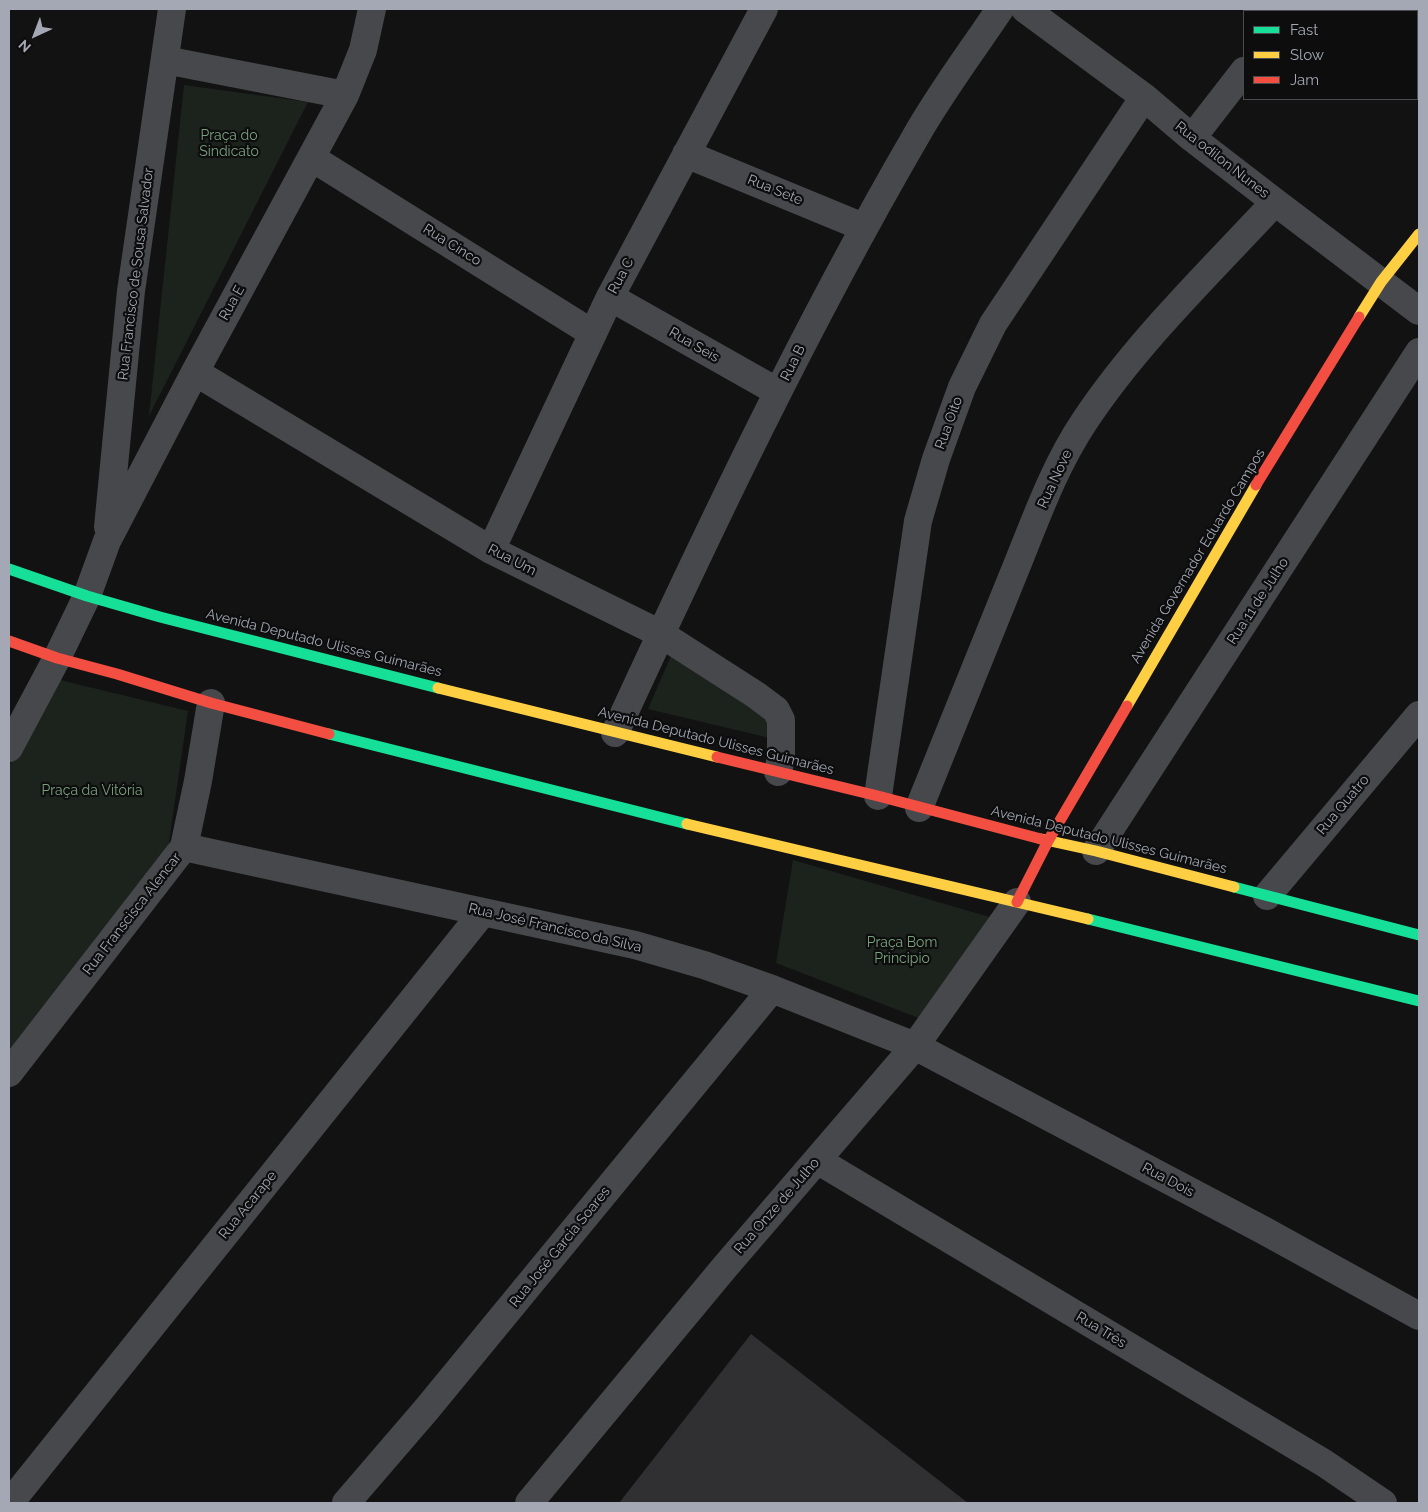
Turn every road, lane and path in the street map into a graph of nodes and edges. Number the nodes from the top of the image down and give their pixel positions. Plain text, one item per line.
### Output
1 (172, 9) edge
2 (372, 9) edge
3 (764, 9) edge
4 (1000, 9) edge
5 (1025, 9) edge
6 (164, 60) junction
7 (1243, 72) edge
8 (345, 94) junction
9 (1144, 97) junction
10 (1192, 138) junction
11 (686, 154) junction
12 (312, 158) junction
13 (1275, 202) junction
14 (863, 227) junction
15 (1419, 234) edge
16 (1381, 282) junction
17 (610, 297) junction
18 (1419, 311) edge
19 (592, 333) junction
20 (1419, 352) edge
21 (195, 372) junction
22 (778, 392) junction
23 (106, 541) junction
24 (491, 550) junction
25 (9, 569) edge
26 (87, 596) junction
27 (661, 634) junction
28 (9, 641) edge
29 (57, 658) junction
30 (211, 703) junction
31 (1419, 715) edge
32 (615, 732) junction
33 (9, 748) edge
34 (778, 772) junction
35 (878, 796) junction
36 (919, 808) junction
37 (1048, 841) junction
38 (184, 848) junction
39 (1096, 851) junction
40 (1267, 896) junction
41 (1017, 902) junction
42 (483, 912) junction
43 (1419, 935) edge
44 (772, 989) junction
45 (1419, 1001) edge
46 (915, 1046) junction
47 (9, 1073) edge
48 (817, 1160) junction
49 (1419, 1316) edge
50 (15, 1499) edge
51 (346, 1503) edge
52 (529, 1503) edge
53 (1383, 1503) edge

1 - 6 street, Rua Francisco de Sousa Salvador
2 - 8 street, Rua E
3 - 11 street, Rua C
4 - 14 street, Rua B
5 - 9 street, Rua odilon Nunes
6 - 8 street
6 - 23 street, Rua Francisco de Sousa Salvador
7 - 10 street
8 - 12 street, Rua E
9 - 10 street, Rua odilon Nunes
9 - 35 street, Rua Oito
10 - 13 street, Rua odilon Nunes
11 - 14 street, Rua Sete
11 - 17 street, Rua C
12 - 19 street, Rua Cinco
12 - 21 street, Rua E
13 - 16 street, Rua odilon Nunes
13 - 36 street, Rua Nove
14 - 22 street, Rua B
15 - 16 street, Avenida Governador Eduardo Campos
16 - 18 street, Rua odilon Nunes
16 - 37 street, Avenida Governador Eduardo Campos
17 - 19 street, Rua C
17 - 22 street, Rua Seis
19 - 24 street, Rua C
20 - 39 street, Rua 11 de Julho
21 - 23 street, Rua E
21 - 24 street, Rua Um
22 - 27 street, Rua B
23 - 26 street, Rua E
24 - 27 street, Rua Um
25 - 26 street, Avenida Deputado Ulisses Guimarães
26 - 29 street, Rua E
26 - 32 street, Avenida Deputado Ulisses Guimarães
27 - 32 street, Rua B
27 - 34 street, Rua Um
28 - 29 street
29 - 30 street
29 - 33 street, Rua E
30 - 38 street, Rua Franscisca Alencar
30 - 41 street
31 - 40 street, Rua Quatro
32 - 34 street, Avenida Deputado Ulisses Guimarães
34 - 35 street, Avenida Deputado Ulisses Guimarães
35 - 36 street, Avenida Deputado Ulisses Guimarães
36 - 37 street, Avenida Deputado Ulisses Guimarães
37 - 39 street, Avenida Deputado Ulisses Guimarães
37 - 41 street, Avenida Governador Eduardo Campos
38 - 42 street, Rua José Francisco da Silva
38 - 47 street, Rua Franscisca Alencar
39 - 40 street, Avenida Deputado Ulisses Guimarães
40 - 43 street, Avenida Deputado Ulisses Guimarães
41 - 45 street
41 - 46 street, Rua Onze de Julho
42 - 44 street, Rua José Francisco da Silva
42 - 50 street, Rua Acarape
44 - 46 street, Rua José Francisco da Silva
44 - 51 street, Rua José Garcia Soares
46 - 48 street, Rua Onze de Julho
46 - 49 street, Rua Dois
48 - 52 street, Rua Onze de Julho
48 - 53 street, Rua Três

